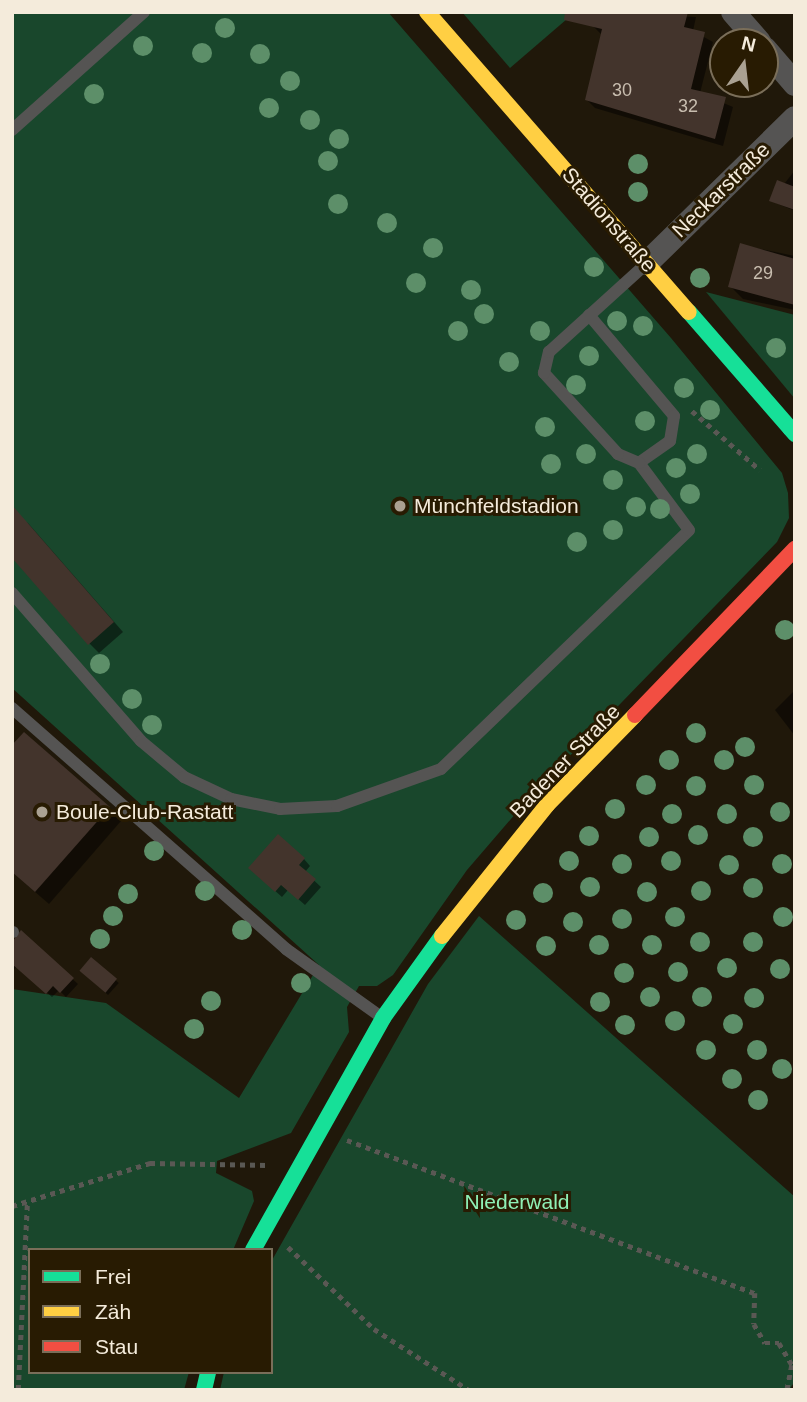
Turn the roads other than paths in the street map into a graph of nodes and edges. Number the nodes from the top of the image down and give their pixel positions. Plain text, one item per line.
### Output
1 (144, 12) edge
2 (427, 12) edge
3 (733, 12) edge
4 (747, 28) edge
5 (779, 65) edge
6 (795, 83) edge
7 (795, 118) edge
8 (12, 130) edge
9 (647, 263) junction
10 (589, 316) junction
11 (794, 434) edge
12 (639, 463) junction
13 (794, 548) edge
14 (12, 593) edge
15 (12, 708) edge
16 (383, 1018) junction
17 (254, 1248) edge

1 - 8 lane
2 - 9 main road, Stadionstraße
3 - 4 street
5 - 6 street
7 - 9 street, Neckarstraße
9 - 10 lane
9 - 11 main road, Stadionstraße
10 - 12 lane
10 - 12 lane
12 - 14 lane
13 - 16 main road, Badener Straße
15 - 16 lane
16 - 17 main road, Badener Straße

